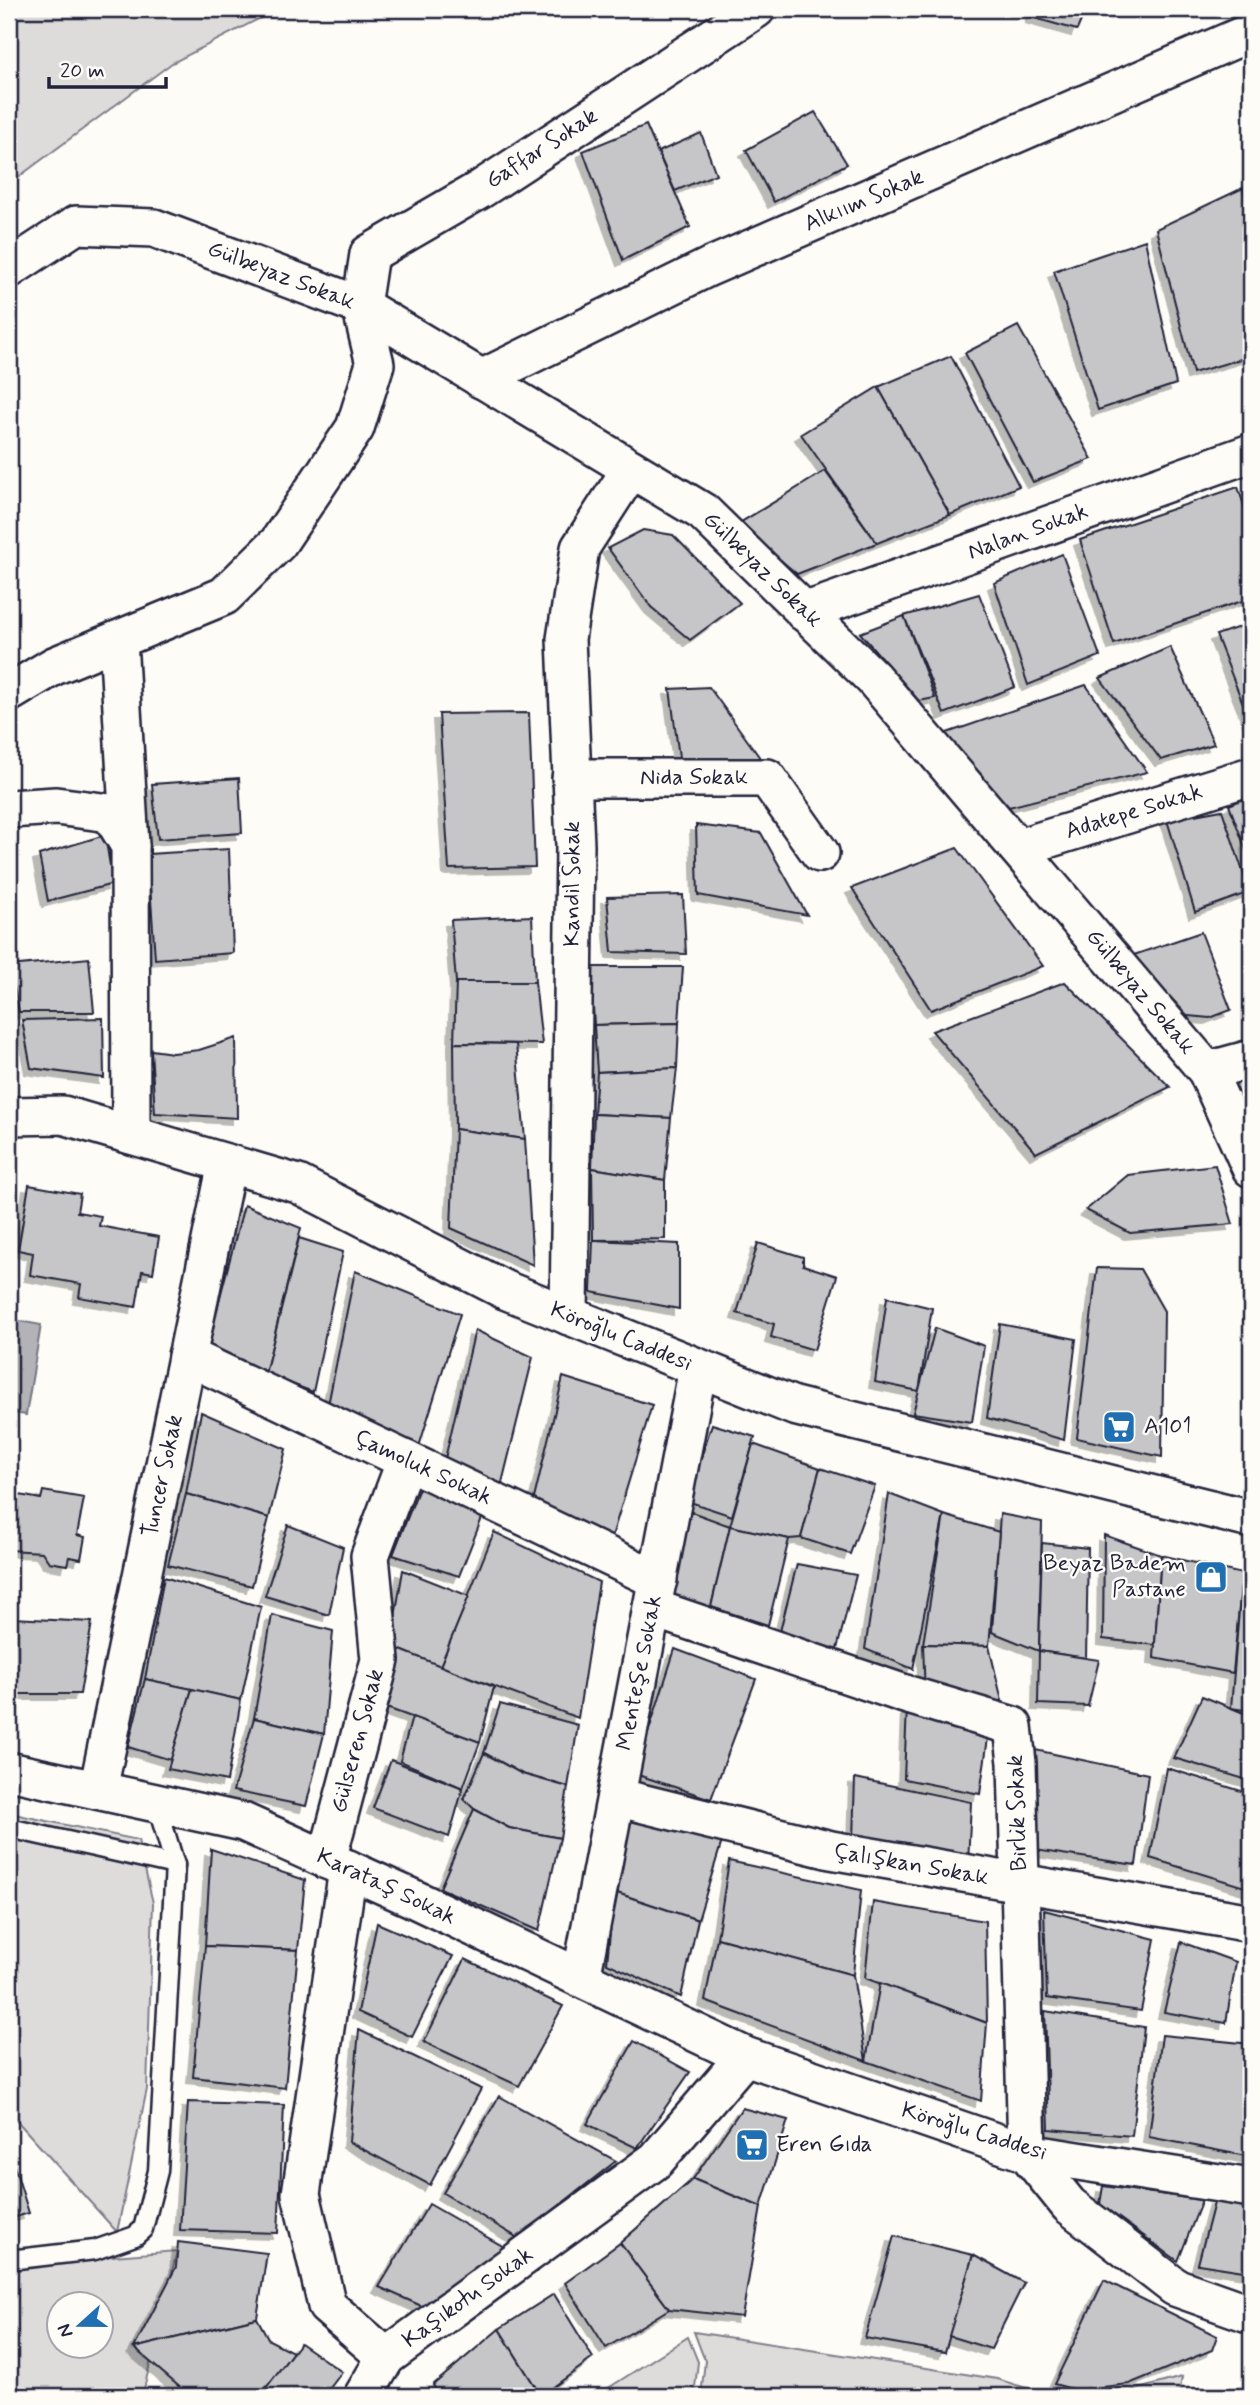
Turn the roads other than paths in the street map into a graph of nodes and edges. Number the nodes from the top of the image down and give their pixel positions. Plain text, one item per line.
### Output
1 (756, 9) edge
2 (1251, 32) edge
3 (9, 269) edge
4 (361, 306) junction
5 (481, 379) junction
6 (1251, 453) edge
7 (631, 469) junction
8 (804, 612) junction
9 (118, 640) junction
10 (9, 693) edge
11 (1251, 776) edge
12 (571, 778) junction
13 (9, 809) edge
14 (131, 846) junction
15 (1018, 848) junction
16 (820, 853) dead end
17 (1251, 1059) edge
18 (1207, 1072) junction
19 (9, 1115) edge
20 (131, 1135) junction
21 (227, 1163) junction
22 (1251, 1168) edge
23 (569, 1316) junction
24 (187, 1356) junction
25 (698, 1368) junction
26 (406, 1460) junction
27 (1251, 1519) edge
28 (655, 1594) junction
29 (9, 1771) edge
30 (99, 1790) junction
31 (616, 1797) junction
32 (156, 1802) junction
33 (9, 1828) edge
34 (337, 1864) junction
35 (175, 1865) junction
36 (1021, 1885) junction
37 (1251, 1923) edge
38 (581, 1978) junction
39 (745, 2056) junction
40 (1027, 2153) junction
41 (1251, 2188) edge
42 (9, 2260) edge
43 (1251, 2314) edge
44 (386, 2357) junction
45 (363, 2396) edge

1 - 4 street, Gaffar Sokak
2 - 5 street, Alkıım Sokak
3 - 4 street, Gülbeyaz Sokak
4 - 5 street, Gülbeyaz Sokak
4 - 9 street
5 - 7 street, Gülbeyaz Sokak
6 - 8 street, Nalan Sokak
7 - 8 street, Gülbeyaz Sokak
7 - 12 street, Kandil Sokak
8 - 15 street, Gülbeyaz Sokak
9 - 10 street
9 - 14 street
11 - 15 street, Adatepe Sokak
12 - 16 street, Nida Sokak
12 - 23 street, Kandil Sokak
13 - 14 street
14 - 20 street
15 - 18 street, Gülbeyaz Sokak
17 - 18 street
18 - 22 street, Gülbeyaz Sokak
19 - 20 street, Köroğlu Caddesi
20 - 21 street, Köroğlu Caddesi
21 - 23 street, Köroğlu Caddesi
21 - 24 street, Tuncer Sokak
23 - 25 street, Köroğlu Caddesi
24 - 26 street, Çamoluk Sokak
24 - 30 street, Tuncer Sokak
25 - 27 street, Köroğlu Caddesi
25 - 28 street, Menteşe Sokak
26 - 28 street, Çamoluk Sokak
26 - 34 street, Gülseren Sokak
28 - 31 street, Menteşe Sokak
28 - 36 street, Birlik Sokak
29 - 30 street, Karataş Sokak
30 - 32 street, Karataş Sokak
31 - 36 street, Çalışkan Sokak
31 - 38 street, Menteşe Sokak
32 - 34 street, Karataş Sokak
32 - 35 lane
33 - 35 lane
34 - 38 street, Karataş Sokak
34 - 44 street, Kaşıkotu Sokak
35 - 42 lane
36 - 37 street, Çalışkan Sokak
36 - 40 street, Birlik Sokak
38 - 39 street, Karataş Sokak
39 - 40 street, Köroğlu Caddesi
39 - 44 street, Kaşıkotu Sokak
40 - 41 street, Köroğlu Caddesi
40 - 43 street
44 - 45 street

